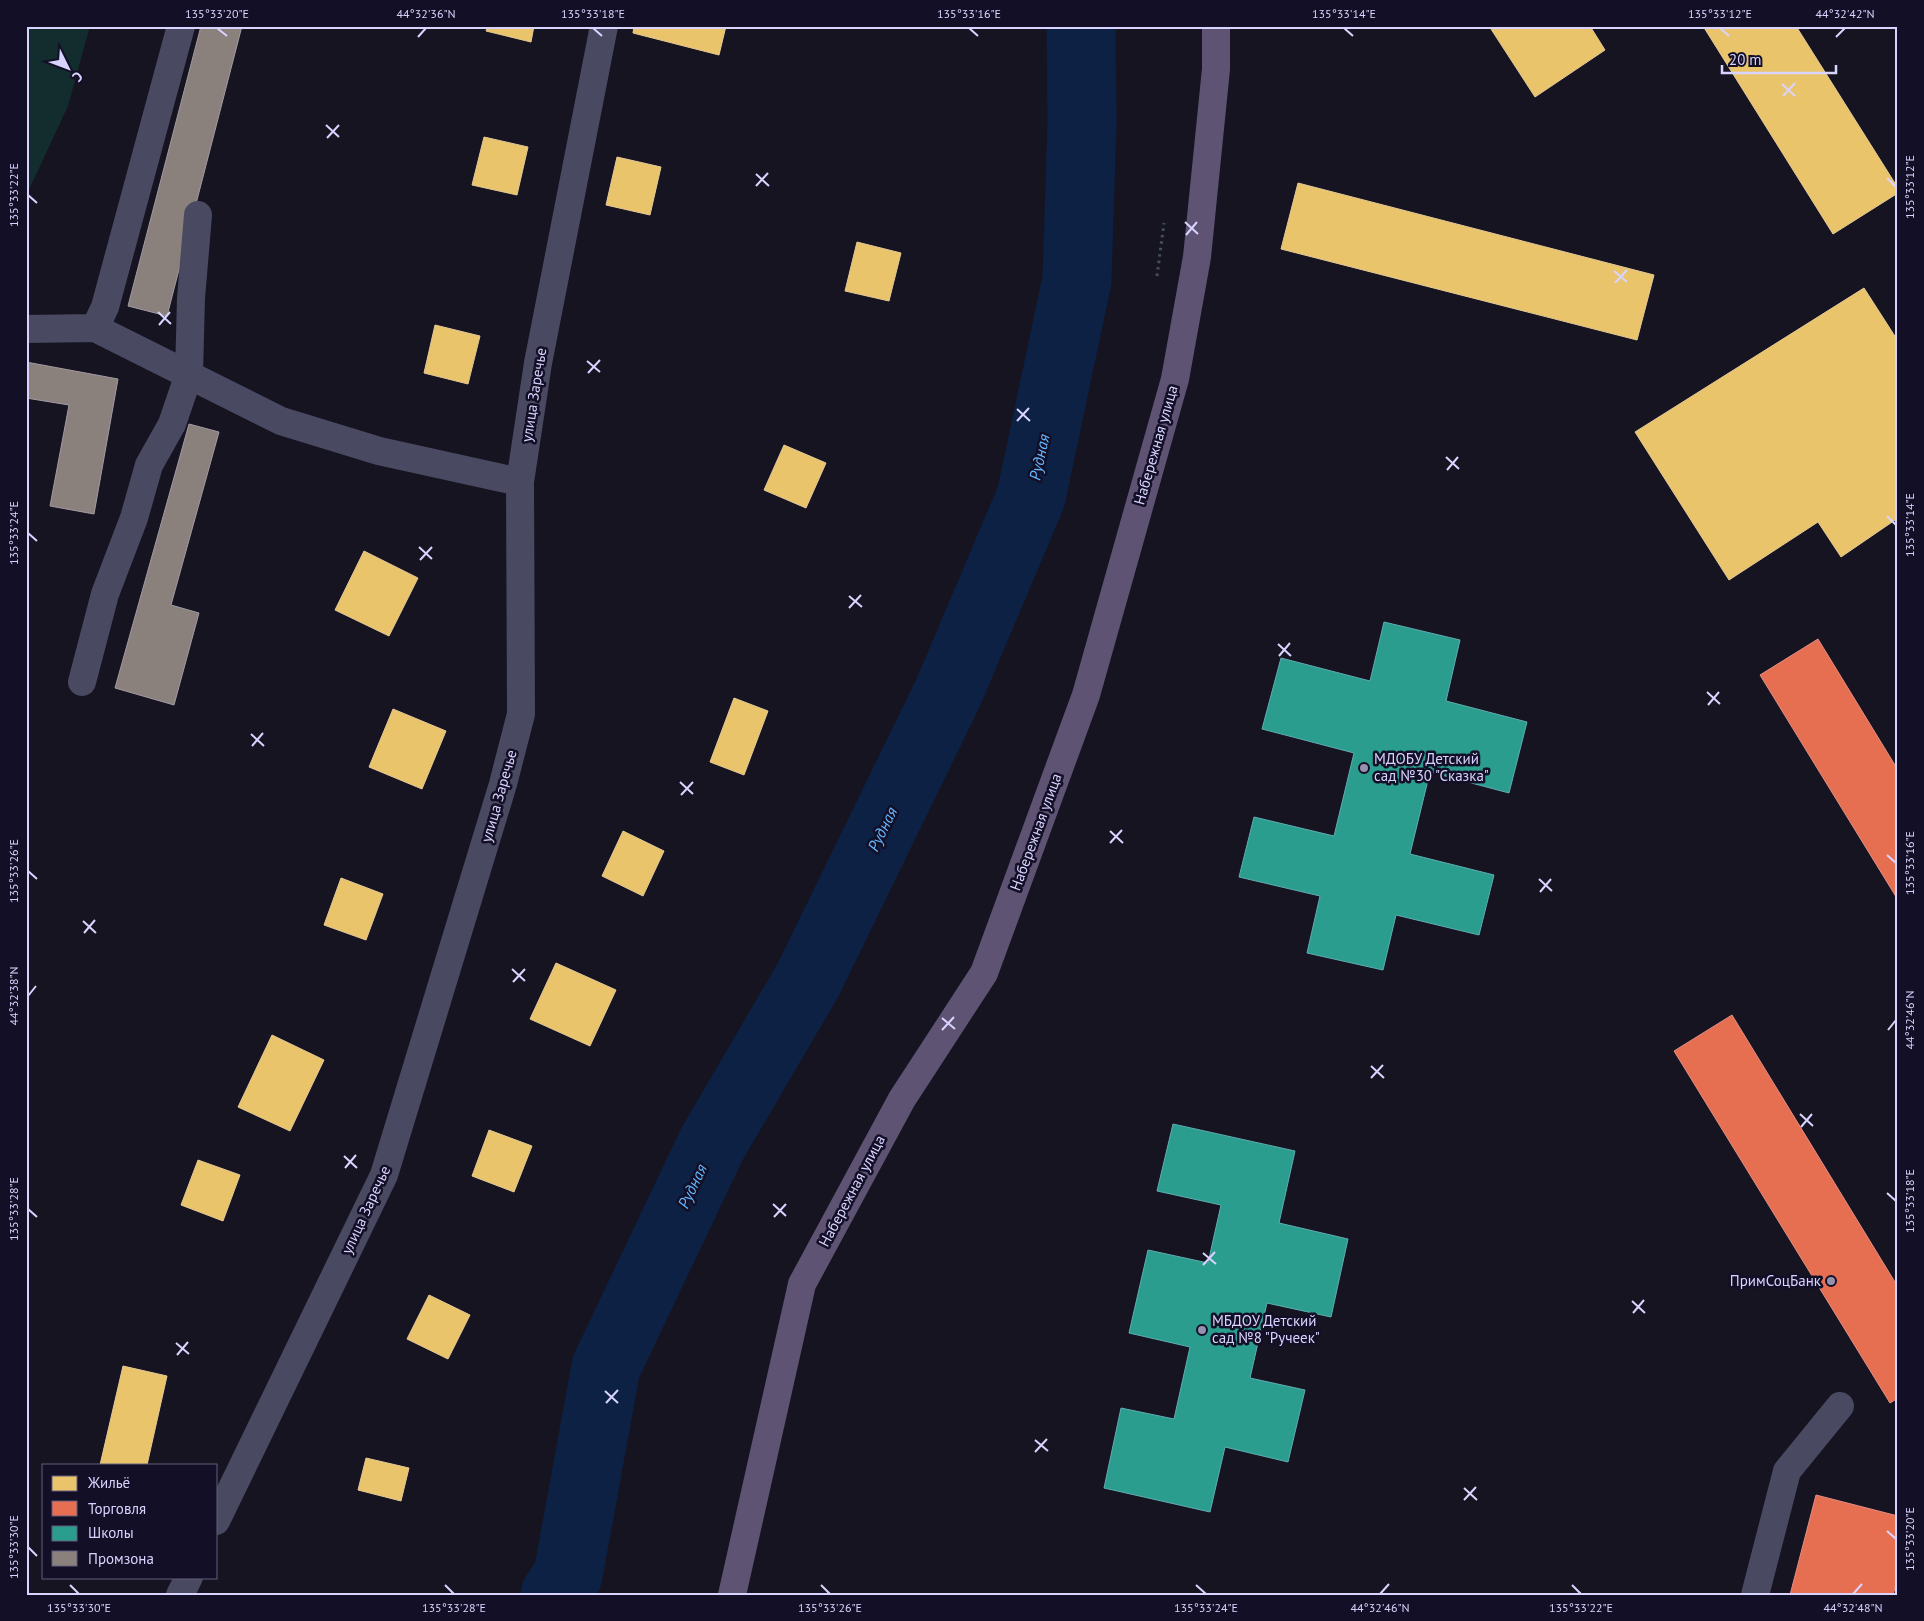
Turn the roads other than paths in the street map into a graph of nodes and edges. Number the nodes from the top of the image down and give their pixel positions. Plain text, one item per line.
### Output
1 (181, 26) edge
2 (604, 26) edge
3 (1216, 26) edge
4 (198, 215) dead end
5 (95, 328) junction
6 (26, 329) edge
7 (189, 374) junction
8 (520, 482) junction
9 (82, 682) dead end
10 (1840, 1406) dead end
11 (218, 1517) edge
12 (188, 1578) edge
13 (180, 1595) edge
14 (732, 1595) edge
15 (1755, 1595) edge

1 - 5 street
2 - 8 street, улица Заречье
3 - 14 main road, Набережная улица
4 - 7 street
5 - 6 street
5 - 7 street
7 - 8 street
7 - 9 street
8 - 11 street, улица Заречье
10 - 15 street
12 - 13 street

